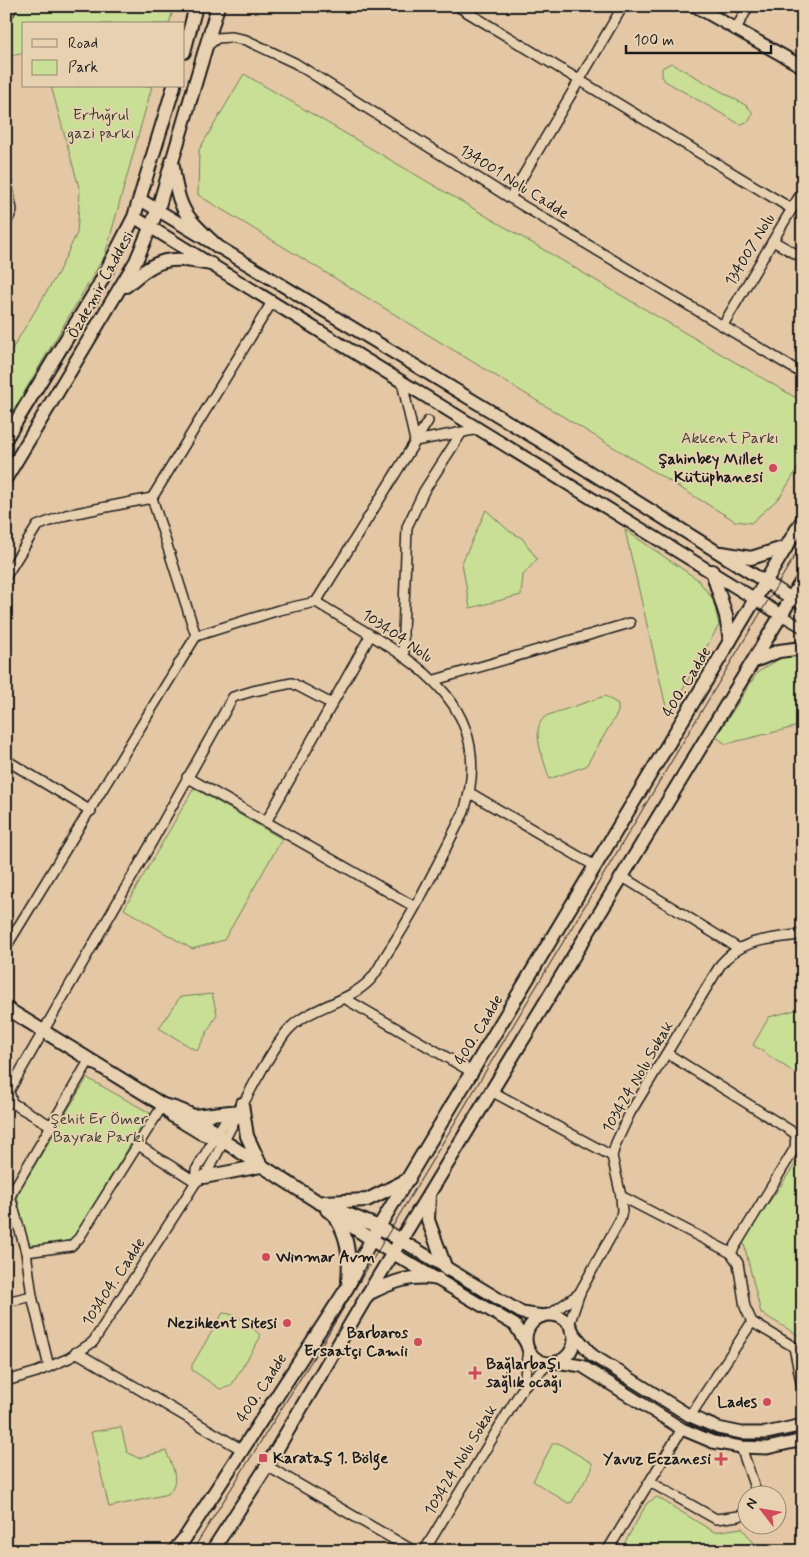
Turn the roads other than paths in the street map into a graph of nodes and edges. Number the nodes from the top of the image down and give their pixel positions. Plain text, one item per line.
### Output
1 (13, 6) edge
2 (196, 6) edge
3 (218, 6) edge
4 (457, 6) edge
5 (623, 6) edge
6 (695, 6) edge
7 (749, 6) edge
8 (6, 18) edge
9 (735, 30) junction
10 (185, 48) edge
11 (206, 48) junction
12 (803, 67) edge
13 (579, 80) junction
14 (173, 88) edge
15 (173, 160) junction
16 (6, 177) edge
17 (803, 190) edge
18 (510, 198) junction
19 (141, 200) junction
20 (158, 209) junction
21 (792, 209) junction
22 (134, 217) junction
23 (6, 224) edge
24 (151, 226) junction
25 (773, 241) junction
26 (218, 247) junction
27 (803, 258) edge
28 (211, 264) junction
29 (118, 293) junction
30 (272, 302) junction
31 (723, 325) junction
32 (803, 374) edge
33 (402, 382) junction
34 (428, 421) dead end
35 (479, 428) junction
36 (462, 432) junction
37 (6, 438) edge
38 (416, 441) junction
39 (6, 478) edge
40 (152, 498) junction
41 (803, 519) edge
42 (786, 547) junction
43 (722, 553) junction
44 (712, 571) junction
45 (6, 576) edge
46 (803, 579) edge
47 (766, 581) junction
48 (792, 598) junction
49 (756, 599) junction
50 (316, 602) junction
51 (803, 605) edge
52 (781, 615) junction
53 (630, 623) dead end
54 (803, 628) edge
55 (196, 636) junction
56 (370, 636) junction
57 (730, 641) junction
58 (803, 648) edge
59 (404, 657) junction
60 (754, 661) junction
61 (435, 680) junction
62 (330, 703) junction
63 (6, 760) edge
64 (187, 777) junction
65 (470, 793) junction
66 (91, 811) junction
67 (266, 822) junction
68 (595, 866) junction
69 (621, 876) junction
70 (415, 908) junction
71 (803, 934) edge
72 (6, 947) edge
73 (738, 948) junction
74 (344, 998) junction
75 (6, 1008) edge
76 (44, 1030) junction
77 (668, 1054) junction
78 (90, 1059) junction
79 (472, 1072) junction
80 (491, 1091) junction
81 (163, 1104) junction
82 (242, 1104) junction
83 (230, 1112) junction
84 (194, 1116) junction
85 (50, 1126) junction
86 (799, 1133) edge
87 (219, 1138) junction
88 (138, 1146) junction
89 (799, 1150) edge
90 (612, 1156) junction
91 (261, 1166) junction
92 (200, 1179) junction
93 (409, 1179) junction
94 (429, 1193) junction
95 (621, 1196) junction
96 (318, 1202) junction
97 (335, 1217) junction
98 (379, 1227) junction
99 (371, 1240) junction
100 (402, 1241) junction
101 (26, 1252) junction
102 (731, 1253) junction
103 (394, 1254) junction
104 (442, 1274) junction
105 (347, 1288) junction
106 (580, 1292) junction
107 (368, 1294) junction
108 (32, 1296) junction
109 (6, 1302) edge
110 (546, 1316) junction
111 (752, 1322) junction
112 (570, 1327) junction
113 (527, 1346) junction
114 (76, 1352) junction
115 (553, 1362) junction
116 (49, 1367) junction
117 (6, 1381) edge
118 (524, 1386) junction
119 (803, 1392) edge
120 (690, 1416) junction
121 (803, 1425) edge
122 (682, 1429) junction
123 (803, 1440) edge
124 (740, 1447) junction
125 (241, 1449) junction
126 (267, 1466) junction
127 (650, 1482) junction
128 (753, 1484) edge
129 (736, 1516) edge
130 (174, 1551) edge
131 (212, 1551) edge
132 (414, 1551) edge
133 (424, 1551) edge
134 (606, 1551) edge

1 - 8 street
2 - 10 main road
3 - 11 main road, Özdemir Caddesi
4 - 13 street
5 - 13 street
6 - 9 street
7 - 9 street
9 - 12 street
11 - 15 main road, Özdemir Caddesi
11 - 18 street, 134001 Nolu Cadde
13 - 18 street
13 - 21 street
14 - 19 main road, Özdemir Caddesi
15 - 20 main road, Özdemir Caddesi
15 - 26 main road
16 - 23 street
17 - 21 street, 134007 Nolu
18 - 31 street, 134001 Nolu Cadde
19 - 20 street
19 - 22 main road, Özdemir Caddesi
20 - 24 main road, Özdemir Caddesi
20 - 26 street
21 - 25 street, 134007 Nolu
22 - 24 street
22 - 37 main road, Özdemir Caddesi
24 - 28 street
24 - 29 main road, Özdemir Caddesi
25 - 27 street
25 - 31 street, 134007 Nolu
26 - 43 street
28 - 29 main road
28 - 30 street
29 - 39 main road, Özdemir Caddesi
30 - 33 street
30 - 40 street
31 - 32 street, 134001 Nolu Cadde
33 - 35 street
33 - 38 street
34 - 38 street
35 - 36 street
35 - 44 street
36 - 38 street
36 - 59 street
38 - 50 street
40 - 45 street
40 - 55 street
41 - 42 main road, 400. Cadde
42 - 43 main road
42 - 47 main road, 400. Cadde
43 - 47 street
44 - 49 street
44 - 57 main road
46 - 48 main road
47 - 48 street
47 - 49 main road, 400. Cadde
48 - 51 street
48 - 52 main road
49 - 52 street
49 - 57 main road, 400. Cadde
50 - 55 street
50 - 56 street, 103404 Nolu
52 - 54 street
52 - 60 main road
53 - 61 street
55 - 66 street
56 - 59 street, 103404 Nolu
56 - 62 street
57 - 68 main road, 400. Cadde
58 - 60 main road
59 - 61 street, 103404 Nolu
60 - 69 main road
61 - 65 street, 103404 Nolu
62 - 64 street
62 - 67 street
63 - 66 street
64 - 67 street
64 - 76 street
65 - 68 street
65 - 70 street, 103404 Nolu
66 - 72 street
67 - 70 street
68 - 79 main road, 400. Cadde
69 - 73 street
69 - 80 main road
70 - 74 street, 103404 Nolu
71 - 73 street, 103424 Nolu Sokak
73 - 77 street, 103424 Nolu Sokak
74 - 79 street
74 - 82 street, 103404 Nolu
75 - 76 main road
76 - 78 main road
76 - 85 street
77 - 86 street
77 - 90 street, 103424 Nolu Sokak
78 - 81 main road
78 - 85 street
79 - 93 main road, 400. Cadde
80 - 90 street
80 - 94 main road
81 - 84 main road
81 - 87 main road
81 - 88 street
82 - 83 street, 103404. Cadde
82 - 87 street, 103404. Cadde
82 - 91 main road
83 - 84 main road
83 - 87 street, 103404. Cadde
84 - 87 main road
85 - 101 street
86 - 89 street
87 - 91 main road
87 - 92 street, 103404. Cadde
88 - 92 street
88 - 101 street
89 - 102 street
90 - 95 street, 103424 Nolu Sokak
91 - 92 main road
91 - 96 main road
92 - 114 street, 103404. Cadde
93 - 96 main road
93 - 98 main road, 400. Cadde
94 - 100 main road
94 - 104 main road
95 - 102 street
95 - 106 street, 103424 Nolu Sokak
96 - 97 main road
96 - 98 main road
97 - 99 main road
97 - 105 main road
98 - 99 main road, 400. Cadde
98 - 100 main road
99 - 103 main road
99 - 105 main road, 400. Cadde
100 - 103 main road
100 - 104 street
101 - 108 street
102 - 111 street
103 - 104 street
103 - 107 main road
104 - 107 main road
104 - 110 street
104 - 113 street
105 - 125 main road, 400. Cadde
106 - 110 street, 103424 Nolu Sokak
106 - 112 street, 103424 Nolu Sokak
107 - 126 main road
108 - 109 street
108 - 116 street
110 - 112 street
110 - 113 street
111 - 119 street
111 - 120 street
112 - 115 street
112 - 120 street
113 - 115 street
113 - 118 street, 103424 Nolu Sokak
114 - 116 street, 103404. Cadde
114 - 125 street
115 - 118 street, 103424 Nolu Sokak
115 - 122 street
116 - 117 street, 103404. Cadde
118 - 133 street, 103424 Nolu Sokak
120 - 121 street
122 - 124 street
122 - 127 street
123 - 124 street
124 - 128 street
125 - 130 main road, 400. Cadde
126 - 131 main road
126 - 132 street
127 - 129 street
127 - 134 street

